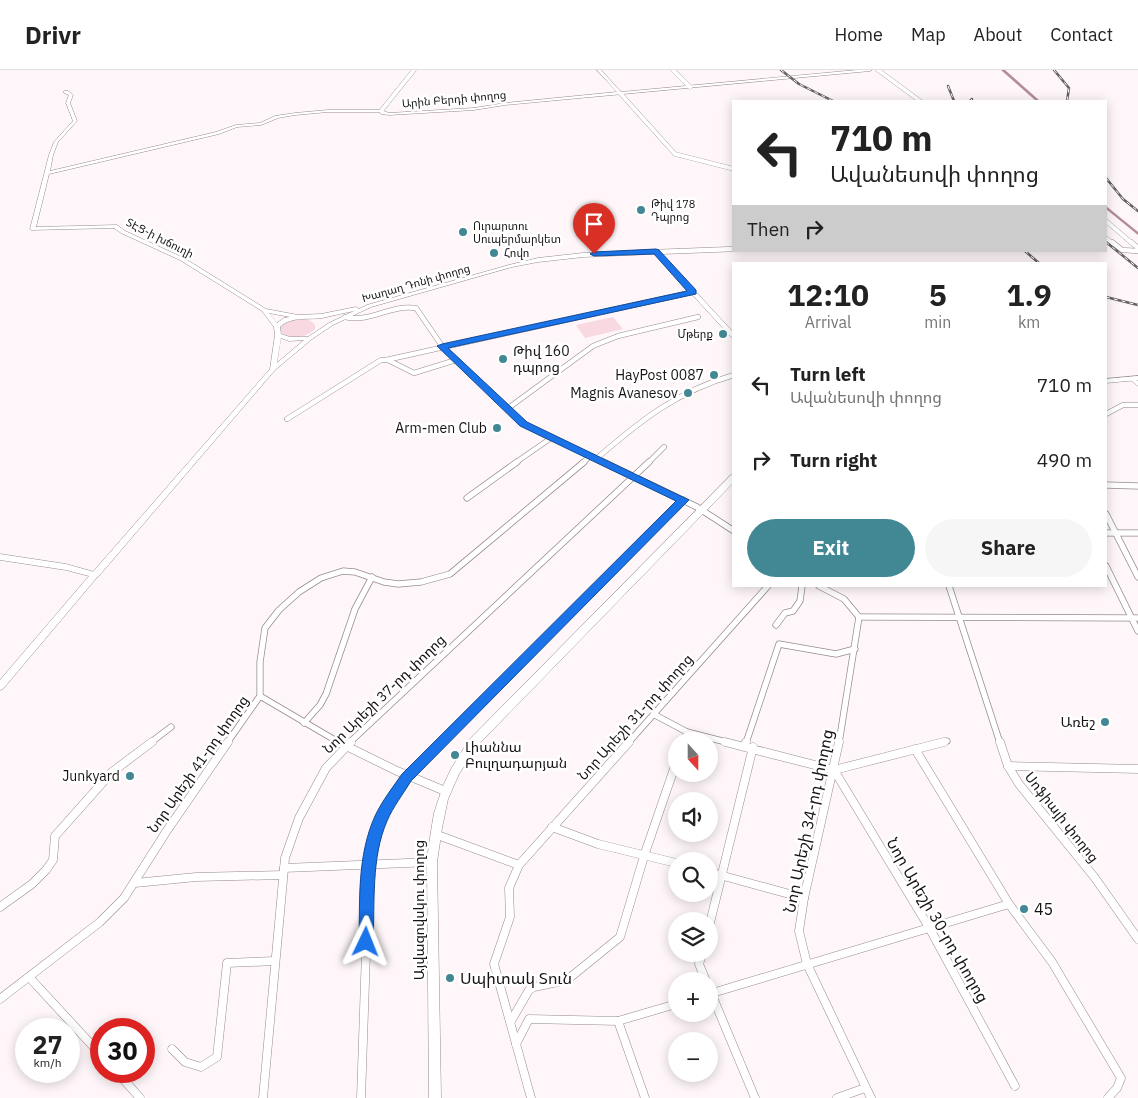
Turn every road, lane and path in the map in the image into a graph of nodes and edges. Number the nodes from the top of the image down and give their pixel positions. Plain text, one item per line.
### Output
1 (414, 70) edge
2 (599, 70) edge
3 (673, 70) edge
4 (870, 70) edge
5 (878, 70) edge
6 (690, 87) junction
7 (66, 92) dead end
8 (620, 94) junction
9 (919, 100) edge
10 (381, 111) junction
11 (732, 168) edge
12 (47, 173) junction
13 (1107, 222) edge
14 (1107, 239) edge
15 (732, 249) edge
16 (1138, 250) edge
17 (656, 252) junction
18 (693, 292) junction
19 (369, 306) junction
20 (264, 310) junction
21 (296, 316) junction
22 (310, 317) junction
23 (344, 317) junction
24 (698, 317) dead end
25 (277, 327) junction
26 (321, 331) junction
27 (278, 334) junction
28 (732, 335) edge
29 (310, 338) junction
30 (442, 346) junction
31 (386, 360) junction
32 (456, 360) junction
33 (273, 369) junction
34 (732, 376) edge
35 (1136, 380) edge
36 (1107, 382) edge
37 (1138, 404) edge
38 (507, 409) junction
39 (1107, 413) edge
40 (286, 419) dead end
41 (551, 438) junction
42 (664, 447) dead end
43 (593, 458) junction
44 (635, 476) junction
45 (732, 479) edge
46 (1107, 485) edge
47 (1138, 486) edge
48 (467, 498) dead end
49 (683, 500) junction
50 (702, 510) junction
51 (1107, 516) edge
52 (732, 530) edge
53 (1107, 533) edge
54 (1116, 533) junction
55 (1138, 533) edge
56 (0, 557) edge
57 (1107, 568) edge
58 (95, 575) junction
59 (1138, 576) edge
60 (372, 578) junction
61 (767, 587) edge
62 (802, 587) edge
63 (821, 587) edge
64 (949, 587) edge
65 (959, 616) junction
66 (859, 617) junction
67 (1135, 618) edge
68 (776, 625) dead end
69 (1138, 631) edge
70 (855, 649) junction
71 (0, 686) edge
72 (260, 696) junction
73 (655, 715) junction
74 (304, 723) junction
75 (171, 727) dead end
76 (687, 732) edge
77 (718, 739) edge
78 (948, 741) dead end
79 (745, 745) junction
80 (345, 747) junction
81 (753, 747) junction
82 (915, 749) junction
83 (1008, 766) junction
84 (1138, 769) edge
85 (834, 770) junction
86 (407, 777) junction
87 (670, 782) edge
88 (445, 791) junction
89 (552, 827) junction
90 (435, 834) junction
91 (645, 854) junction
92 (668, 860) edge
93 (432, 862) junction
94 (519, 864) junction
95 (369, 865) junction
96 (283, 872) junction
97 (718, 875) edge
98 (722, 876) junction
99 (135, 883) junction
100 (804, 898) junction
101 (1009, 904) junction
102 (0, 907) edge
103 (713, 912) edge
104 (930, 928) junction
105 (1138, 939) edge
106 (275, 961) junction
107 (807, 964) junction
108 (29, 977) junction
109 (718, 990) edge
110 (0, 999) edge
111 (668, 1006) edge
112 (718, 1011) edge
113 (511, 1021) junction
114 (618, 1021) junction
115 (90, 1043) edge
116 (516, 1044) junction
117 (172, 1049) dead end
118 (127, 1083) edge
119 (1015, 1086) dead end
120 (865, 1088) junction
121 (140, 1098) edge
122 (263, 1098) edge
123 (361, 1098) edge
124 (435, 1098) edge
125 (531, 1098) edge
126 (645, 1098) edge
127 (755, 1098) edge
128 (837, 1098) edge
129 (871, 1098) edge
130 (1108, 1098) edge

1 - 10 street
2 - 8 street
3 - 6 street
4 - 6 street, Արին Բերդի փողոց
5 - 9 street
6 - 8 street, Արին Բերդի փողոց
7 - 12 street
8 - 10 street, Արին Բերդի փողոց
8 - 11 street
10 - 12 street, Արին Բերդի փողոց
12 - 20 street, ՏԷՑ-ի խճուղի
13 - 16 street
14 - 16 street
15 - 17 street, Խաղաղ Դոնի փողոց
17 - 18 street
17 - 19 street, Խաղաղ Դոնի փողոց
18 - 28 street
18 - 30 street
19 - 22 street
19 - 23 street, Խաղաղ Դոնի փողոց
20 - 21 street
20 - 25 street
21 - 22 street
21 - 25 street
22 - 26 street
23 - 26 street, Խաղաղ Դոնի փողոց
23 - 30 street
24 - 38 street
25 - 27 street
26 - 29 street, Խաղաղ Դոնի փողոց
27 - 29 street
27 - 33 street
29 - 33 street, Խաղաղ Դոնի փողոց
30 - 31 street
30 - 32 street
31 - 32 street
31 - 40 street
32 - 38 street
33 - 58 street, Խաղաղ Դոնի փողոց
34 - 43 street, Նոր Արեշի 41-րդ փողոց
35 - 36 main road
37 - 39 street
38 - 41 street
41 - 43 street
41 - 48 street
42 - 44 street, Նոր Արեշի 37-րդ փողոց
43 - 44 street
43 - 60 street, Նոր Արեշի 41-րդ փողոց
44 - 49 street
44 - 80 street, Նոր Արեշի 37-րդ փողոց
45 - 50 main road, Այվազովսկու փողոց
46 - 47 street
49 - 50 street
49 - 86 street
50 - 52 street
50 - 88 main road, Այվազովսկու փողոց
51 - 54 street
53 - 54 street
54 - 55 street
54 - 59 street
56 - 58 main road
57 - 67 street
58 - 71 main road
60 - 72 street, Նոր Արեշի 41-րդ փողոց
60 - 74 street
61 - 73 street, Նոր Արեշի 31-րդ փողոց
62 - 68 street
63 - 66 street
64 - 65 street, Սոֆիայի փողոց
65 - 66 street
65 - 67 street
65 - 83 street, Սոֆիայի փողոց
66 - 70 street, Նոր Արեշի 34-րդ փողոց
67 - 69 street
70 - 79 street
70 - 85 street, Նոր Արեշի 34-րդ փողոց
72 - 74 street
72 - 99 street, Նոր Արեշի 41-րդ փողոց
73 - 76 street
73 - 89 street, Նոր Արեշի 31-րդ փողոց
74 - 80 street
75 - 102 street
77 - 79 street
78 - 82 street
79 - 81 street
80 - 86 street
80 - 96 street, Նոր Արեշի 37-րդ փողոց
81 - 85 street
81 - 98 street
82 - 85 street
82 - 101 street
83 - 84 street
83 - 105 street, Սոֆիայի փողոց
85 - 100 street, Նոր Արեշի 34-րդ փողոց
85 - 104 street, Նոր Արեշի 30-րդ փողոց
86 - 88 street
86 - 95 street
87 - 91 street
88 - 90 main road, Այվազովսկու փողոց
89 - 91 street
89 - 94 street, Նոր Արեշի 31-րդ փողոց
90 - 93 main road, Այվազովսկու փողոց
90 - 94 street
91 - 92 street
91 - 113 street
93 - 95 street
93 - 124 main road, Այվազովսկու փողոց
94 - 113 street, Նոր Արեշի 31-րդ փողոց
95 - 96 street
95 - 123 street
96 - 99 street
96 - 106 street, Նոր Արեշի 37-րդ փողոց
97 - 98 street
98 - 100 street
98 - 103 street
99 - 108 street, Նոր Արեշի 41-րդ փողոց
100 - 107 street, Նոր Արեշի 34-րդ փողոց
101 - 104 street
101 - 130 street
104 - 107 street
104 - 119 street, Նոր Արեշի 30-րդ փողոց
106 - 117 street
106 - 122 street, Նոր Արեշի 37-րդ փողոց
107 - 109 street
107 - 120 street, Նոր Արեշի 34-րդ փողոց
108 - 110 street, Նոր Արեշի 41-րդ փողոց
108 - 115 street
111 - 114 street
112 - 127 street
113 - 116 street, Նոր Արեշի 31-րդ փողոց
114 - 116 street
114 - 126 street
116 - 125 street, Նոր Արեշի 31-րդ փողոց
118 - 121 street
120 - 128 street
120 - 129 street, Նոր Արեշի 34-րդ փողոց

